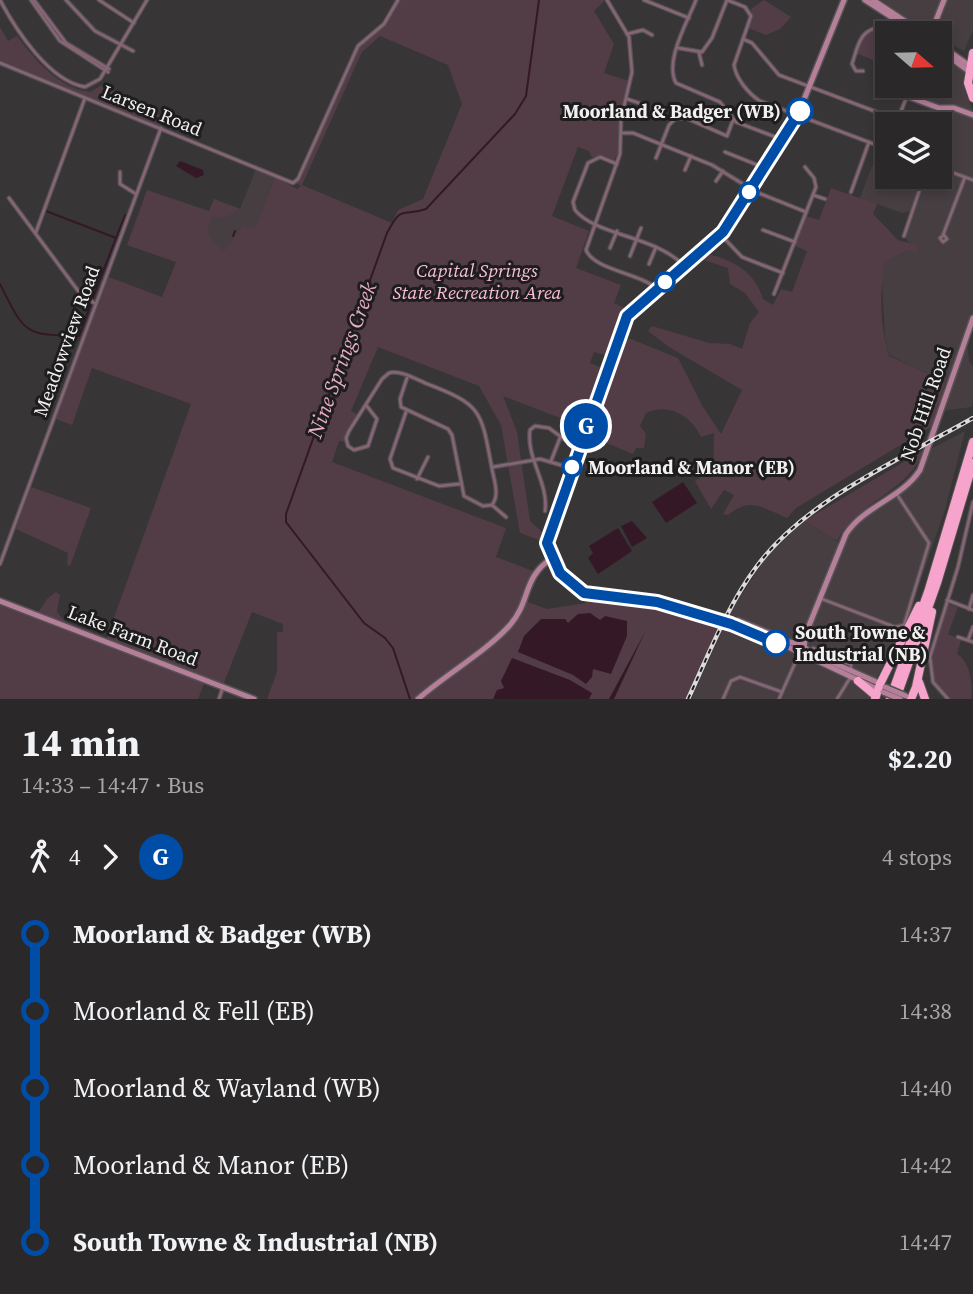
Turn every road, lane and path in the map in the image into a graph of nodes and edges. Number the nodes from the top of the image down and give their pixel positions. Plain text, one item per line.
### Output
1 (32, 0) edge
2 (66, 0) edge
3 (99, 0) edge
4 (147, 0) edge
5 (398, 0) edge
6 (644, 0) edge
7 (666, 0) edge
8 (696, 0) edge
9 (727, 0) edge
10 (844, 0) edge
11 (865, 0) edge
12 (873, 0) edge
13 (944, 0) edge
14 (0, 1) edge
15 (610, 1) edge
16 (663, 7) junction
17 (892, 14) junction
18 (689, 18) junction
19 (901, 21) edge
20 (903, 21) edge
21 (936, 21) edge
22 (134, 23) junction
23 (627, 34) junction
24 (652, 35) dead end
25 (743, 39) junction
26 (120, 45) junction
27 (678, 48) junction
28 (133, 51) dead end
29 (973, 52) edge
30 (699, 53) junction
31 (952, 56) edge
32 (952, 56) edge
33 (0, 63) edge
34 (702, 65) dead end
35 (970, 68) edge
36 (107, 70) junction
37 (863, 71) dead end
38 (809, 87) junction
39 (86, 98) junction
40 (912, 98) edge
41 (973, 98) edge
42 (627, 99) junction
43 (645, 105) dead end
44 (875, 113) edge
45 (973, 114) edge
46 (798, 116) junction
47 (733, 120) junction
48 (161, 128) junction
49 (621, 133) junction
50 (783, 140) junction
51 (869, 142) junction
52 (875, 144) edge
53 (661, 145) junction
54 (725, 152) dead end
55 (691, 156) junction
56 (656, 158) dead end
57 (617, 163) junction
58 (805, 166) dead end
59 (765, 168) junction
60 (685, 170) dead end
61 (723, 171) junction
62 (120, 172) dead end
63 (952, 172) edge
64 (965, 177) junction
65 (973, 180) edge
66 (716, 181) dead end
67 (919, 189) edge
68 (751, 190) junction
69 (851, 192) dead end
70 (136, 194) junction
71 (813, 195) junction
72 (9, 198) dead end
73 (825, 200) dead end
74 (806, 212) junction
75 (594, 222) junction
76 (641, 228) dead end
77 (763, 229) dead end
78 (617, 231) junction
79 (36, 232) junction
80 (720, 234) junction
81 (943, 235) dead end
82 (904, 236) dead end
83 (636, 239) junction
84 (795, 242) junction
85 (656, 247) junction
86 (610, 248) dead end
87 (630, 256) dead end
88 (649, 264) dead end
89 (684, 266) junction
90 (783, 273) junction
91 (657, 289) junction
92 (774, 294) dead end
93 (94, 303) junction
94 (973, 318) edge
95 (408, 376) junction
96 (366, 405) junction
97 (406, 412) junction
98 (560, 436) junction
99 (973, 442) edge
100 (572, 445) dead end
101 (428, 457) dead end
102 (533, 460) junction
103 (551, 461) junction
104 (973, 463) edge
105 (491, 467) junction
106 (571, 468) junction
107 (417, 479) junction
108 (461, 484) junction
109 (896, 493) junction
110 (973, 502) edge
111 (492, 505) junction
112 (545, 511) dead end
113 (506, 517) dead end
114 (944, 541) junction
115 (552, 558) junction
116 (945, 558) junction
117 (0, 564) edge
118 (973, 594) edge
119 (820, 598) junction
120 (947, 600) junction
121 (0, 601) edge
122 (971, 610) edge
123 (731, 624) junction
124 (973, 627) edge
125 (783, 637) dead end
126 (958, 637) dead end
127 (968, 640) junction
128 (973, 642) edge
129 (813, 648) dead end
130 (799, 649) junction
131 (823, 664) junction
132 (792, 667) junction
133 (853, 673) junction
134 (843, 674) junction
135 (919, 674) junction
136 (223, 687) junction
137 (842, 689) junction
138 (879, 690) edge
139 (782, 692) junction
140 (910, 698) edge
141 (219, 699) edge
142 (254, 699) edge
143 (418, 699) edge
144 (723, 699) edge
145 (779, 699) edge
146 (836, 699) edge
147 (890, 699) edge
148 (898, 699) edge
149 (925, 699) edge
150 (947, 699) edge

1 - 36 street
2 - 26 street
3 - 22 street
4 - 22 street
5 - 48 street, Larsen Road
6 - 16 street
7 - 16 street
8 - 18 street
9 - 25 street
9 - 30 street
10 - 38 street
11 - 17 street
12 - 17 street
13 - 21 street
14 - 36 street
15 - 23 street
16 - 18 street
17 - 19 street
17 - 20 street
17 - 37 street
18 - 27 street
22 - 26 street
23 - 24 street
23 - 42 street
25 - 38 street
25 - 46 street
26 - 28 street
26 - 36 street
27 - 30 street
27 - 47 street
29 - 35 highway
30 - 34 street
31 - 35 street
32 - 35 street
33 - 39 street, Larsen Road
35 - 41 highway
38 - 44 street
38 - 46 street
39 - 48 street, Larsen Road
39 - 79 street
40 - 45 street
42 - 43 street
42 - 49 street
46 - 50 street
46 - 51 street
47 - 50 street
47 - 53 street
48 - 70 street, Meadowview Road
49 - 53 street
49 - 57 street
50 - 59 street
51 - 52 street
51 - 69 street
53 - 55 street
53 - 56 street
54 - 59 street
55 - 60 street
55 - 61 street
57 - 75 street
57 - 75 street
58 - 71 street
59 - 68 street
61 - 66 street
61 - 68 street
62 - 70 street
63 - 64 street
64 - 65 street
64 - 81 street
67 - 82 street
68 - 74 street
68 - 80 street
70 - 93 street, Meadowview Road
71 - 73 street
71 - 74 street
72 - 79 street
74 - 84 street
75 - 78 street
75 - 91 street
76 - 83 street
77 - 84 street
78 - 83 street
78 - 86 street
79 - 93 street
80 - 89 street
80 - 90 street
83 - 85 street
83 - 87 street
84 - 90 street
85 - 88 street
85 - 89 street
89 - 91 street
90 - 92 street
91 - 106 street
93 - 117 street, Meadowview Road
94 - 109 street, Nob Hill Road
95 - 96 street
95 - 97 street
95 - 105 street
96 - 96 street
97 - 107 street
97 - 108 street
98 - 100 street
98 - 102 street
98 - 103 street
99 - 114 highway
101 - 107 street
102 - 103 street
102 - 105 street
102 - 112 street
103 - 106 street
104 - 116 highway
105 - 111 street
106 - 115 street
107 - 108 street
108 - 111 street
109 - 119 street, Nob Hill Road
109 - 119 street
110 - 120 street
111 - 113 street
114 - 138 highway
114 - 147 highway
115 - 123 street
115 - 143 street
116 - 135 highway
116 - 148 highway
118 - 122 street
119 - 130 street, Nob Hill Road
120 - 122 street
120 - 150 street
121 - 136 street, Lake Farm Road
123 - 125 street
123 - 130 street
124 - 127 street
126 - 127 street
127 - 128 street
129 - 133 street
130 - 131 street
130 - 132 street
130 - 132 street
130 - 133 street
131 - 133 street
131 - 134 street
132 - 139 street
133 - 134 street
133 - 137 street
133 - 138 highway
133 - 138 street
134 - 137 street
135 - 140 highway
135 - 149 highway
136 - 141 street
136 - 142 street, Lake Farm Road
137 - 146 street
138 - 140 street, bridge
138 - 148 street, bridge
139 - 144 street
139 - 145 street

